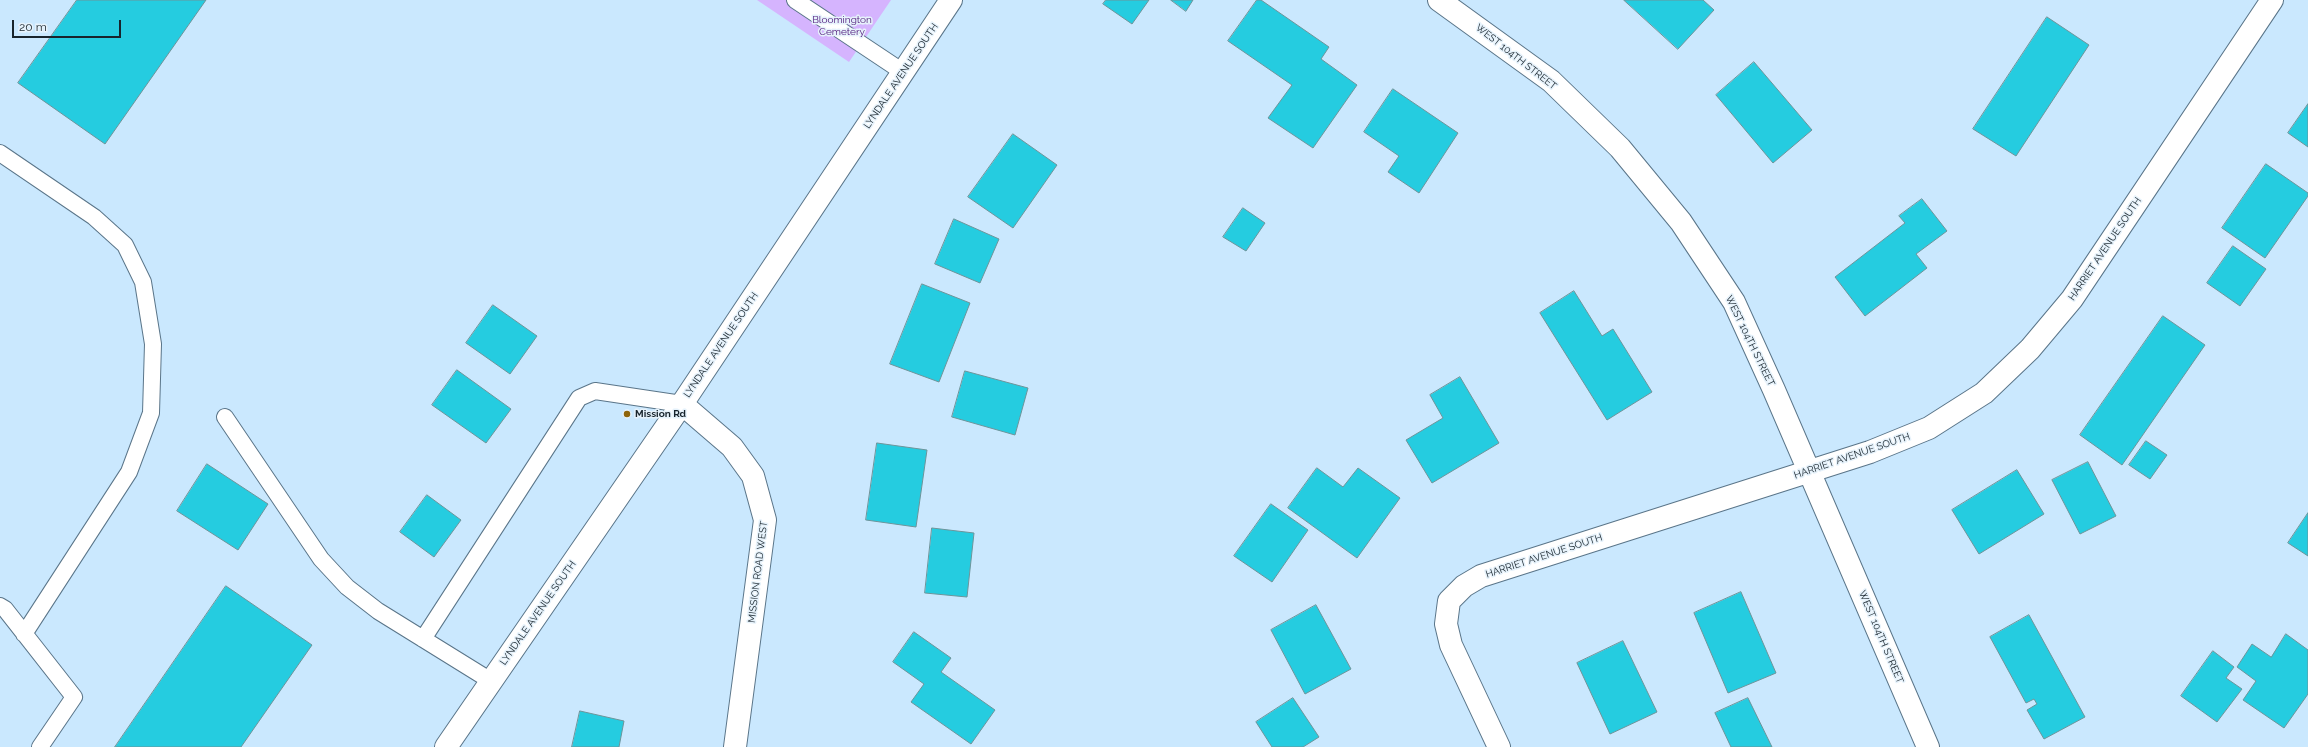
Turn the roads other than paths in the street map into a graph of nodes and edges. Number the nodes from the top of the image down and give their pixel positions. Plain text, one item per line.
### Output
1 (796, 0) edge
2 (951, 0) edge
3 (1439, 0) edge
4 (2272, 0) edge
5 (903, 72) junction
6 (0, 153) edge
7 (682, 404) junction
8 (225, 417) dead end
9 (1809, 472) junction
10 (0, 606) edge
11 (24, 634) junction
12 (423, 639) junction
13 (491, 682) junction
14 (40, 747) edge
15 (446, 747) edge
16 (735, 747) edge
17 (1499, 747) edge
18 (1928, 747) edge

1 - 5 lane
2 - 5 street, LYNDALE AVENUE SOUTH
3 - 9 street, WEST 104TH STREET
4 - 9 street, HARRIET AVENUE SOUTH
5 - 7 street, LYNDALE AVENUE SOUTH
6 - 11 lane
7 - 12 lane
7 - 13 street, LYNDALE AVENUE SOUTH
7 - 16 street, MISSION ROAD WEST
8 - 12 lane
9 - 17 street, HARRIET AVENUE SOUTH
9 - 18 street, WEST 104TH STREET
10 - 11 lane
11 - 14 lane
12 - 13 lane
13 - 15 street, LYNDALE AVENUE SOUTH

